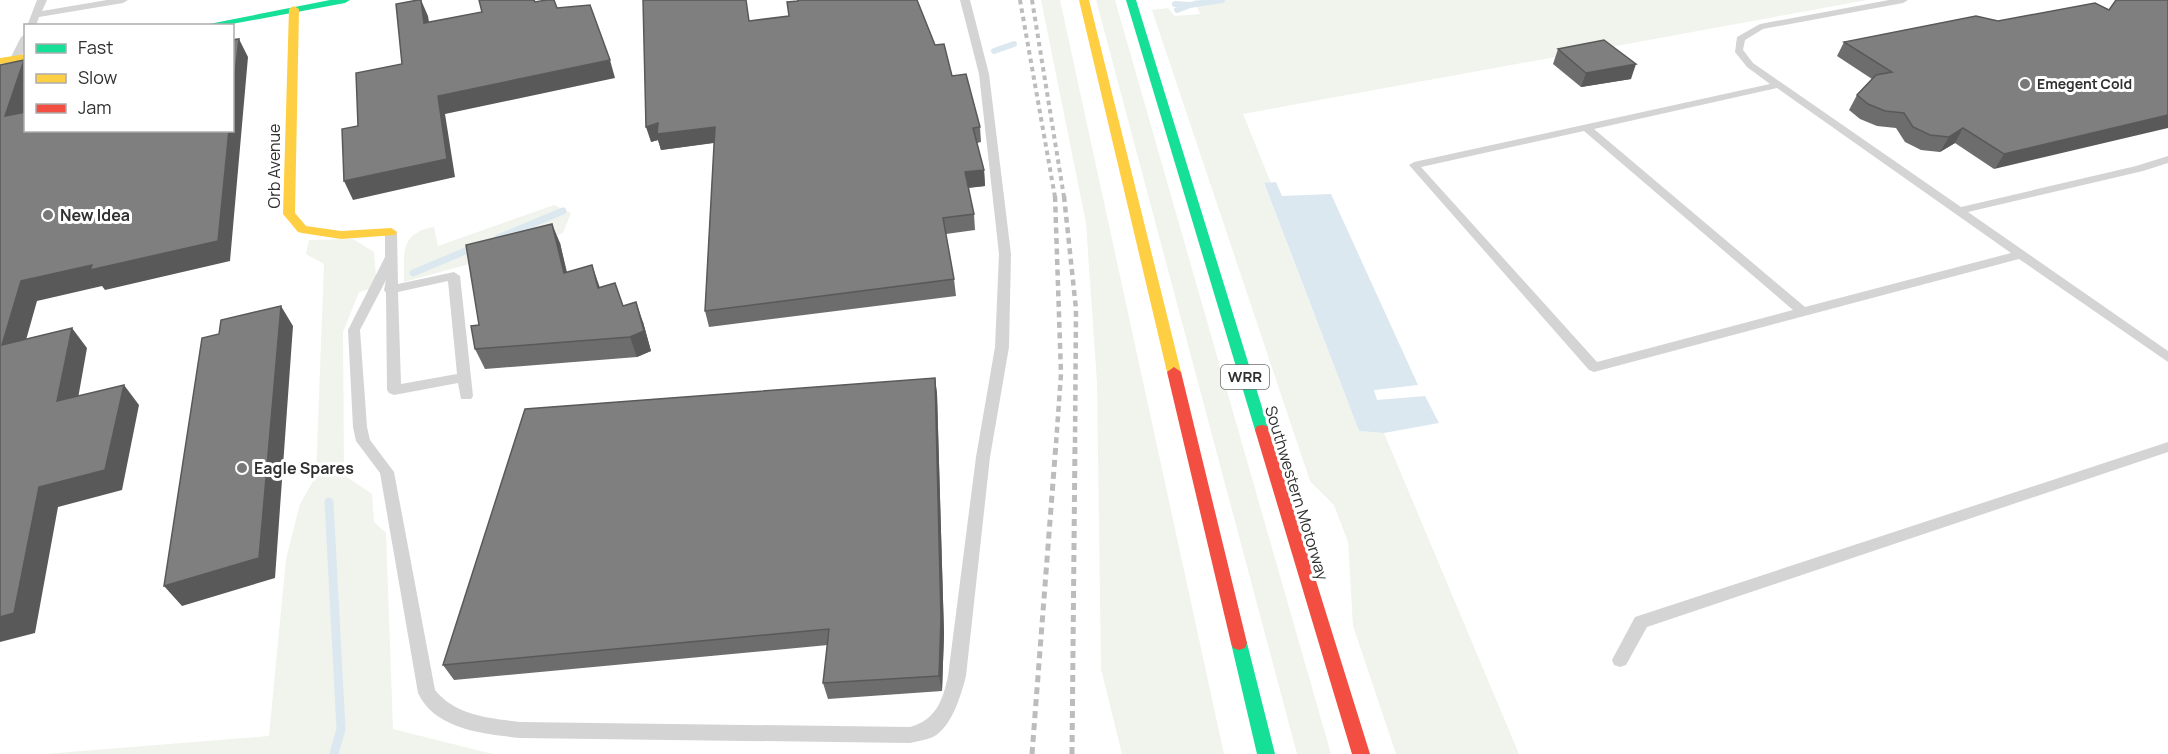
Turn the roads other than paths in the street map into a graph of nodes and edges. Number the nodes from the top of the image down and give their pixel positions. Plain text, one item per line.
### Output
1 (42, 0) edge
2 (123, 0) edge
3 (345, 0) edge
4 (965, 0) edge
5 (1084, 0) edge
6 (1131, 0) edge
7 (1903, 0) edge
8 (317, 3) edge
9 (294, 9) junction
10 (35, 15) junction
11 (32, 24) edge
12 (214, 24) edge
13 (20, 58) edge
14 (0, 62) edge
15 (1778, 85) junction
16 (1586, 127) junction
17 (2168, 159) edge
18 (1961, 210) junction
19 (390, 232) joint
20 (2022, 254) junction
21 (390, 259) junction
22 (390, 291) junction
23 (1803, 312) junction
24 (2168, 357) edge
25 (464, 377) junction
26 (466, 396) dead end
27 (2168, 447) edge
28 (1620, 660) dead end
29 (1266, 754) edge
30 (1361, 754) edge

1 - 10 lane
2 - 10 lane
3 - 8 main road
4 - 21 lane
5 - 29 main road
6 - 30 main road, Southwestern Motorway / WRR
7 - 15 lane
8 - 9 main road
9 - 12 main road
9 - 19 main road, Orb Avenue
10 - 11 lane
13 - 14 main road
15 - 16 lane
15 - 18 lane
16 - 23 lane
16 - 23 lane
17 - 18 lane
18 - 20 lane
19 - 21 lane
20 - 23 lane
20 - 24 lane
21 - 22 lane
22 - 25 lane
22 - 25 lane
25 - 26 lane
27 - 28 lane

